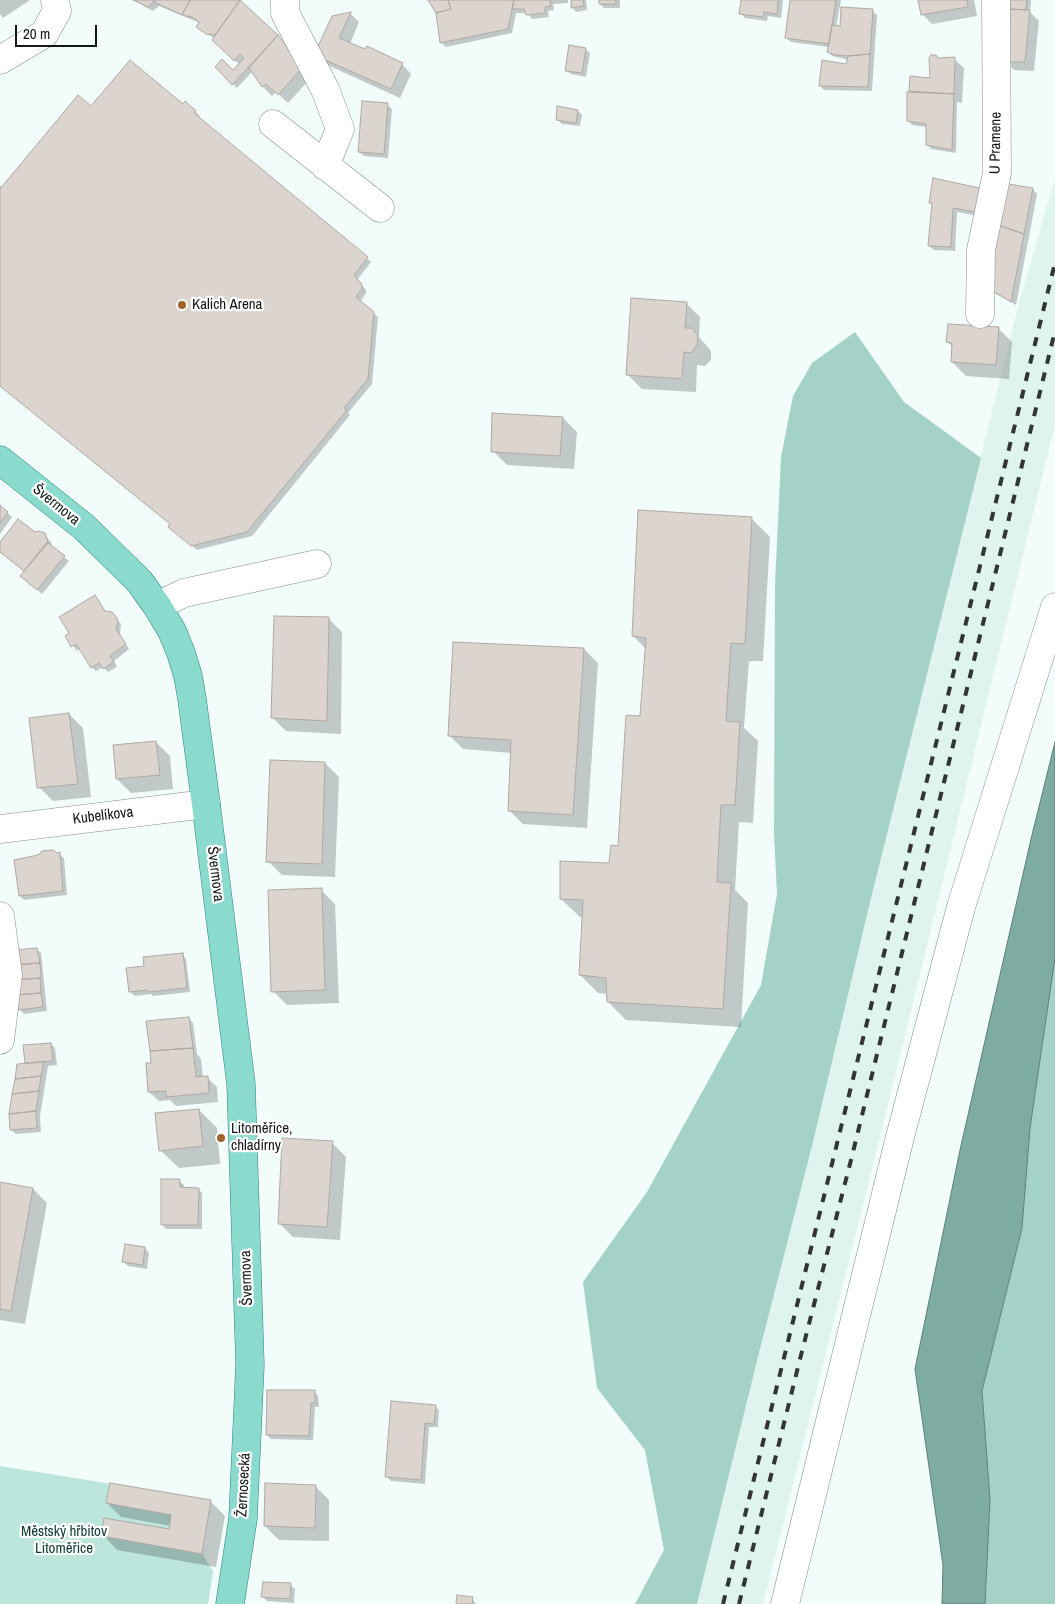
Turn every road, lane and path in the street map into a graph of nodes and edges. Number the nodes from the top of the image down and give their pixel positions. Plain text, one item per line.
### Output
1 (55, 0) edge
2 (285, 0) edge
3 (996, 0) edge
4 (0, 60) edge
5 (273, 124) dead end
6 (326, 166) junction
7 (380, 208) dead end
8 (980, 314) dead end
9 (0, 460) edge
10 (317, 564) dead end
11 (158, 606) junction
12 (1055, 607) edge
13 (206, 804) junction
14 (0, 829) edge
15 (0, 916) edge
16 (0, 1040) edge
17 (250, 1365) joint
18 (230, 1604) edge
19 (785, 1604) edge

1 - 4 street
2 - 6 street
3 - 8 street, U Pramene
5 - 6 street
6 - 7 street
9 - 11 main road, Švermova
10 - 11 street
11 - 13 main road, Švermova
12 - 19 street
13 - 14 street, Kubelíkova
13 - 17 main road, Švermova
15 - 16 street
17 - 18 main road, Žernosecká

